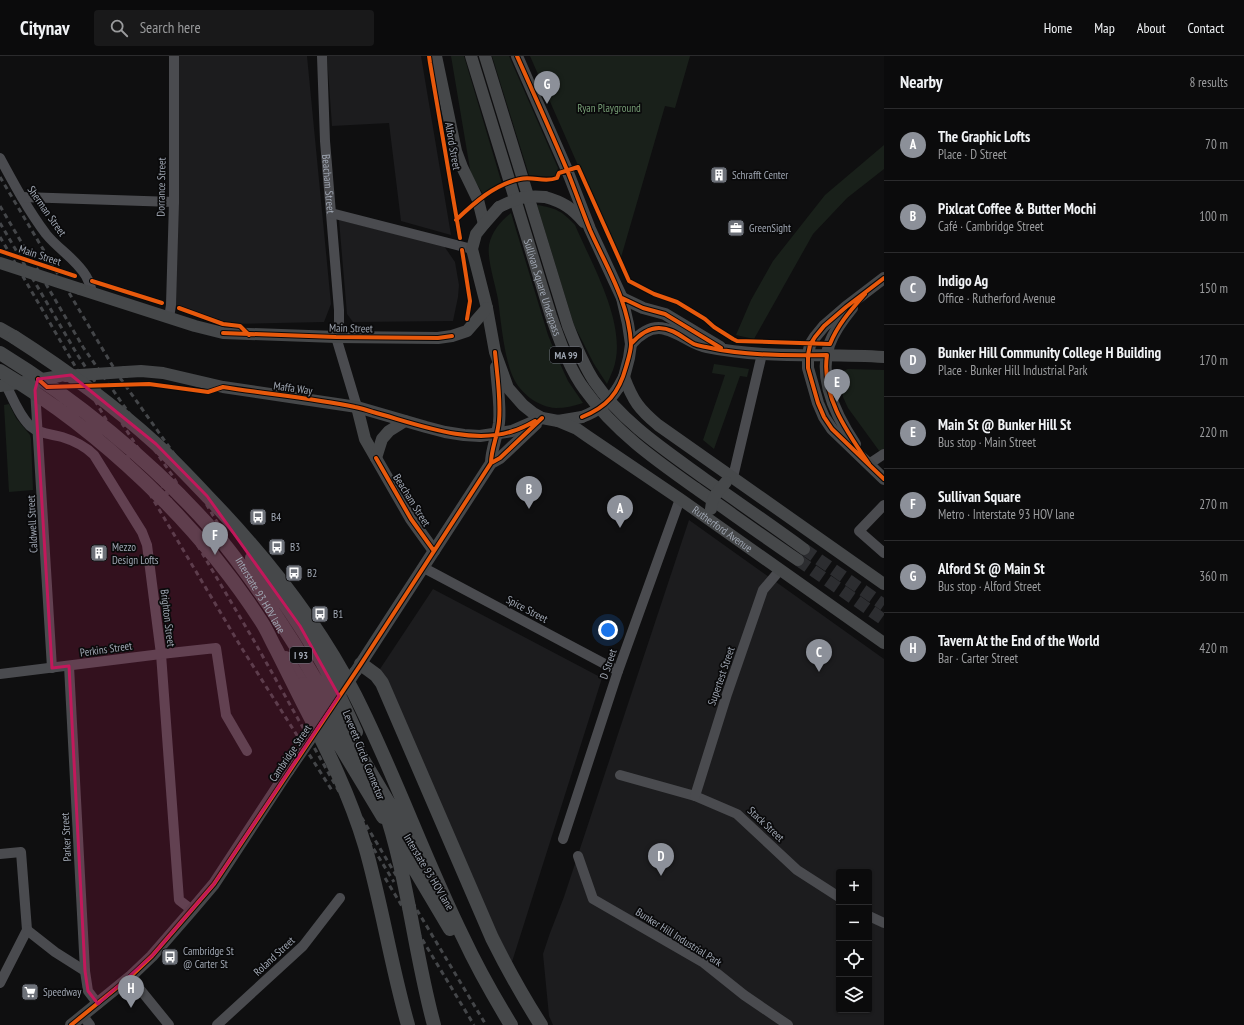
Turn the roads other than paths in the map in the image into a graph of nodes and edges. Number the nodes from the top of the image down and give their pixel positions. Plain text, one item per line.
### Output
1 (174, 56) edge
2 (322, 56) edge
3 (436, 56) edge
4 (471, 56) edge
5 (485, 56) edge
6 (517, 56) edge
7 (0, 158) edge
8 (22, 198) junction
9 (174, 202) junction
10 (331, 213) junction
11 (484, 224) junction
12 (590, 229) junction
13 (472, 249) junction
14 (0, 263) edge
15 (884, 278) edge
16 (92, 293) junction
17 (865, 294) junction
18 (622, 298) junction
19 (486, 308) junction
20 (169, 318) junction
21 (0, 330) edge
22 (336, 337) junction
23 (631, 344) junction
24 (725, 350) junction
25 (495, 352) junction
26 (0, 354) edge
27 (762, 354) junction
28 (827, 355) junction
29 (808, 356) junction
30 (884, 357) edge
31 (0, 370) edge
32 (0, 374) edge
33 (60, 376) junction
34 (624, 377) junction
35 (38, 379) junction
36 (3, 386) edge
37 (357, 407) junction
38 (542, 418) junction
39 (405, 421) junction
40 (558, 421) junction
41 (39, 431) junction
42 (496, 434) junction
43 (884, 454) edge
44 (376, 458) junction
45 (491, 463) junction
46 (869, 464) junction
47 (884, 479) edge
48 (729, 480) junction
49 (207, 496) junction
50 (680, 499) junction
51 (884, 505) edge
52 (715, 523) junction
53 (804, 549) tunnel mouth
54 (434, 551) junction
55 (884, 553) edge
56 (798, 560) tunnel mouth
57 (424, 568) junction
58 (780, 570) junction
59 (884, 584) edge
60 (262, 623) junction
61 (884, 643) edge
62 (161, 654) junction
63 (69, 666) junction
64 (52, 668) junction
65 (358, 668) junction
66 (618, 671) junction
67 (0, 674) edge
68 (247, 751) dead end
69 (620, 774) dead end
70 (695, 796) junction
71 (563, 838) dead end
72 (0, 854) edge
73 (578, 856) dead end
74 (836, 895) edge
75 (340, 898) dead end
76 (192, 910) junction
77 (872, 918) edge
78 (884, 924) edge
79 (27, 930) junction
80 (85, 971) junction
81 (130, 978) junction
82 (0, 983) edge
83 (98, 1004) junction
84 (86, 1020) edge
85 (71, 1025) edge
86 (169, 1025) edge
87 (217, 1025) edge
88 (408, 1025) edge
89 (434, 1025) edge
90 (507, 1025) edge
91 (511, 1025) edge
92 (520, 1025) edge
93 (540, 1025) edge
94 (788, 1025) edge

1 - 9 street, Dorrance Street
2 - 10 street, Beacham Street
3 - 11 main road, Alford Street
4 - 56 main road, Sullivan Square Underpass / MA 99
5 - 53 main road, Sullivan Square Underpass / MA 99
6 - 12 main road
7 - 8 street, Sherman Street
8 - 9 street
8 - 16 street, Sherman Street
9 - 20 street, Dorrance Street
10 - 13 street
10 - 22 street, Beacham Street
11 - 12 main road, bridge
11 - 13 main road
12 - 18 main road
13 - 19 main road
14 - 16 main road, Main Street, bridge
15 - 17 main road
16 - 20 main road, Main Street
17 - 28 main road
17 - 29 main road
18 - 23 main road
18 - 24 main road
19 - 22 main road, Main Street
19 - 25 main road
20 - 22 main road, Main Street
21 - 49 highway, I 93, bridge
22 - 37 street, Beacham Street
23 - 24 main road
23 - 34 main road
24 - 27 main road
25 - 38 main road
25 - 42 main road, Cambridge Street
26 - 92 highway, Interstate 93 HOV lane / I 93, bridge
27 - 29 main road
27 - 48 street
28 - 29 main road
28 - 30 main road
28 - 46 main road
29 - 46 main road
31 - 60 highway, I 93, bridge
32 - 33 main road
33 - 35 main road, Maffa Way
33 - 37 main road, Maffa Way, bridge
34 - 40 main road, bridge
34 - 48 main road
35 - 36 main road, Maffa Way
35 - 41 street, Caldwell Street
36 - 41 street, Brighton Street
37 - 39 main road, Maffa Way
37 - 44 main road, Beacham Street
38 - 40 main road
38 - 42 main road, Maffa Way
38 - 45 main road, Cambridge Street
39 - 42 main road, Maffa Way
39 - 44 main road
40 - 50 main road, Rutherford Avenue
41 - 62 street, Brighton Street
41 - 64 street, Caldwell Street
42 - 45 main road, Cambridge Street
43 - 46 street
44 - 54 main road, Beacham Street
45 - 54 main road, Cambridge Street
46 - 47 main road
48 - 52 main road, bridge
48 - 59 main road
49 - 89 highway, Leverett Circle Connector, bridge
49 - 91 highway, I 93, bridge
50 - 52 main road, Rutherford Avenue
50 - 66 street, D Street
51 - 55 street
52 - 58 main road, Rutherford Avenue
54 - 57 main road, Cambridge Street
57 - 65 main road, Cambridge Street
57 - 66 street, Spice Street
58 - 61 main road, Rutherford Avenue
58 - 70 street, Supertest Street
60 - 88 highway, bridge
60 - 90 highway, I 93, bridge
62 - 63 street, Perkins Street
62 - 68 street, Perkins Street
62 - 76 street, Brighton Street
63 - 64 street, Perkins Street
63 - 80 street, Parker Street
64 - 67 street, Perkins Street
65 - 76 main road, Cambridge Street, bridge
65 - 93 highway
66 - 71 street, D Street
69 - 70 street, Stack Street
70 - 74 street, Stack Street
72 - 79 street
73 - 94 street, Bunker Hill Industrial Park
75 - 87 street, Roland Street
76 - 81 main road, Cambridge Street
77 - 78 street
79 - 80 street
79 - 82 street
80 - 83 street, Parker Street
81 - 83 main road, Cambridge Street
81 - 86 street
83 - 84 main road, Cambridge Street
84 - 85 main road, Cambridge Street

